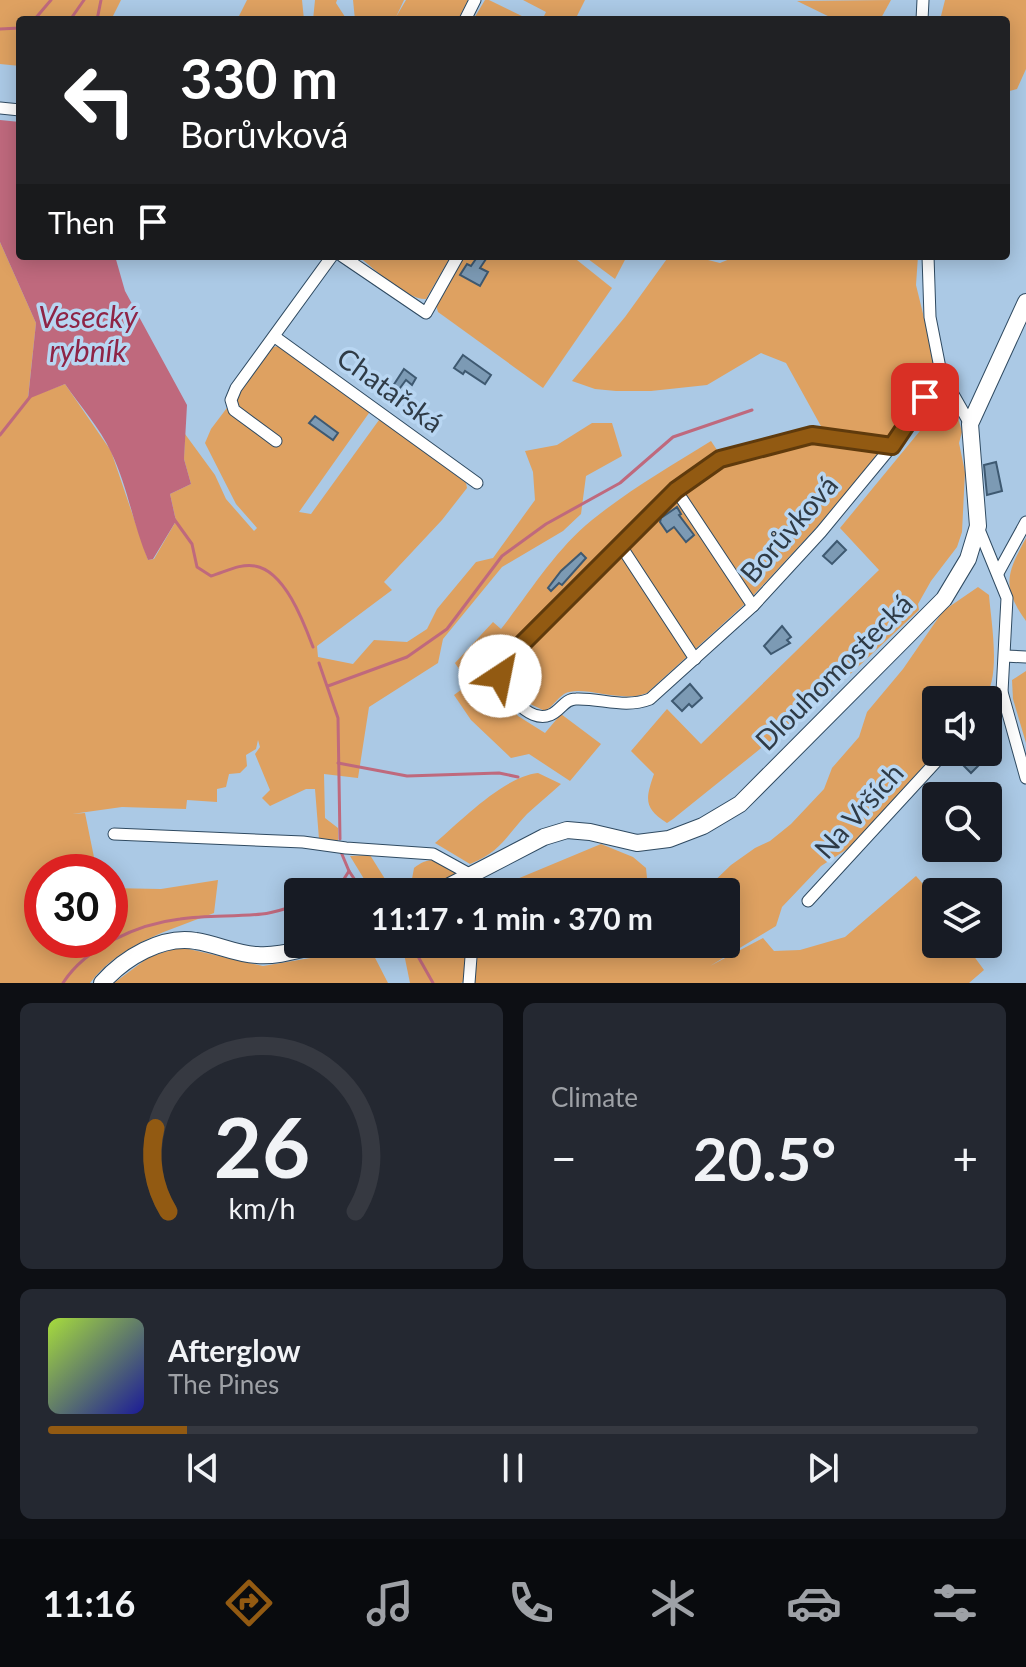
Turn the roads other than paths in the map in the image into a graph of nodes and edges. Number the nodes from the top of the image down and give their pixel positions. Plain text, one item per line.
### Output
1 (329, 260) edge
2 (348, 260) edge
3 (456, 260) edge
4 (928, 260) edge
5 (1026, 302) edge
6 (275, 337) junction
7 (941, 373) junction
8 (970, 424) junction
9 (276, 441) dead end
10 (892, 446) junction
11 (477, 483) dead end
12 (676, 490) junction
13 (1026, 522) edge
14 (978, 526) junction
15 (621, 546) junction
16 (998, 573) junction
17 (753, 606) junction
18 (1005, 656) junction
19 (1026, 657) edge
20 (695, 659) junction
21 (1002, 692) joint
22 (932, 766) edge
23 (1026, 778) edge
24 (114, 834) dead end
25 (467, 878) edge
26 (484, 878) edge
27 (808, 901) dead end
28 (284, 951) edge
29 (471, 958) edge
30 (102, 983) edge
31 (469, 983) edge

1 - 6 street
2 - 3 street
4 - 7 street
5 - 8 street, Dlouhomostecká
6 - 9 street
6 - 11 street, Chatařská
7 - 8 street
7 - 10 street, Borůvková
8 - 14 street, Dlouhomostecká
10 - 12 street, Borůvková
10 - 17 street, Borůvková
12 - 15 street, Borůvková
12 - 17 street, Borůvková
13 - 16 street
14 - 16 street
14 - 26 street, Dlouhomostecká
15 - 20 street
15 - 20 street, Borůvková
16 - 18 street
17 - 20 street, Borůvková
18 - 19 street
18 - 21 street
21 - 23 street
22 - 27 street, Na Vrších
24 - 25 street
28 - 30 street
29 - 31 street

